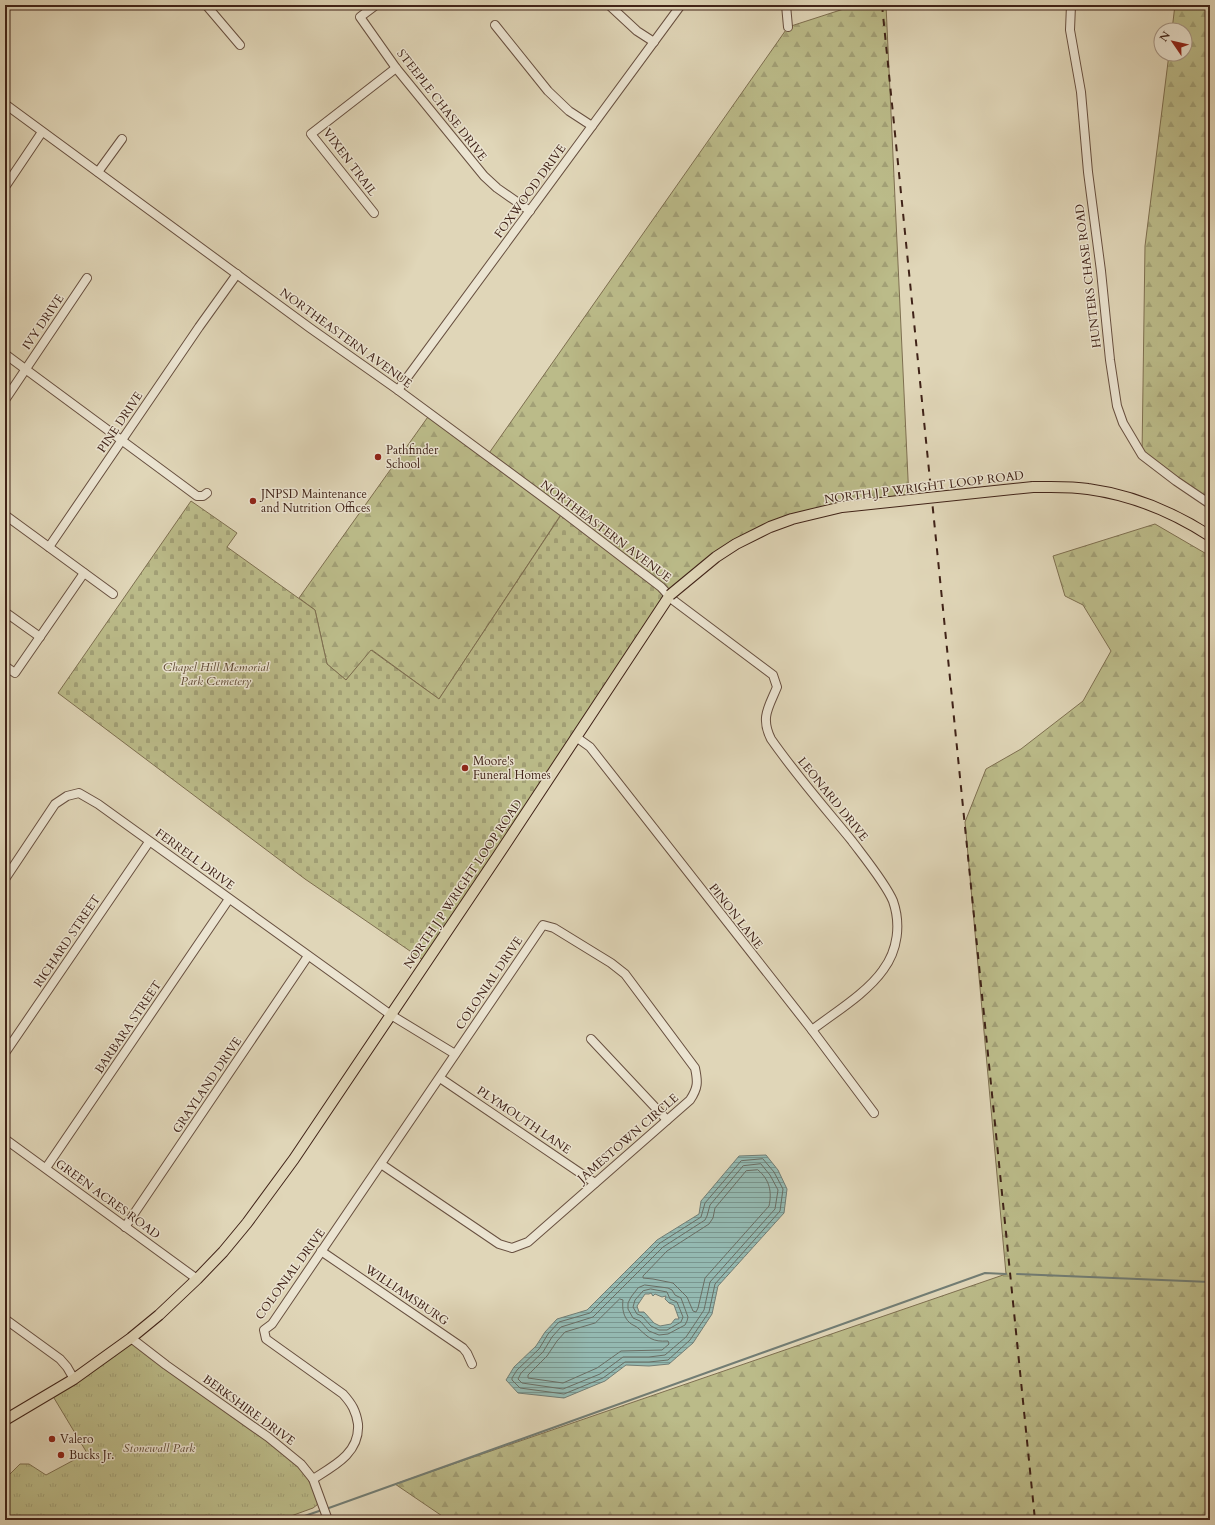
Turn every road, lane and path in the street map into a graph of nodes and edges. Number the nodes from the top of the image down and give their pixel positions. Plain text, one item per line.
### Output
1 (206, 5) edge
2 (376, 5) edge
3 (609, 5) edge
4 (681, 5) edge
5 (786, 5) edge
6 (1071, 5) edge
7 (495, 25) dead end
8 (788, 28) dead end
9 (654, 42) junction
10 (240, 44) dead end
11 (396, 68) junction
12 (5, 104) edge
13 (592, 126) junction
14 (42, 132) junction
15 (122, 139) dead end
16 (98, 172) junction
17 (5, 187) edge
18 (530, 211) junction
19 (374, 213) dead end
20 (237, 274) junction
21 (87, 278) dead end
22 (5, 354) edge
23 (26, 370) junction
24 (398, 390) junction
25 (5, 400) edge
26 (123, 440) junction
27 (208, 493) dead end
28 (1210, 504) edge
29 (5, 515) edge
30 (1210, 536) edge
31 (49, 547) junction
32 (84, 573) junction
33 (113, 594) dead end
34 (670, 595) junction
35 (5, 612) edge
36 (40, 637) junction
37 (5, 666) edge
38 (576, 737) junction
39 (149, 842) junction
40 (5, 878) edge
41 (229, 899) junction
42 (543, 925) joint
43 (308, 956) junction
44 (391, 1015) junction
45 (812, 1030) junction
46 (591, 1039) dead end
47 (5, 1053) edge
48 (455, 1054) junction
49 (440, 1078) junction
50 (874, 1113) dead end
51 (667, 1120) junction
52 (5, 1139) edge
53 (380, 1164) junction
54 (46, 1168) junction
55 (595, 1183) junction
56 (126, 1227) junction
57 (321, 1252) junction
58 (197, 1279) junction
59 (5, 1318) edge
60 (131, 1338) junction
61 (472, 1364) dead end
62 (74, 1379) junction
63 (5, 1420) edge
64 (313, 1479) junction
65 (328, 1518) edge

1 - 10 street
2 - 11 street, STEEPLE CHASE DRIVE
3 - 9 street
4 - 9 street, FOXWOOD DRIVE
5 - 8 street
6 - 28 street, HUNTERS CHASE ROAD
7 - 13 street
9 - 13 street, FOXWOOD DRIVE
11 - 18 street, STEEPLE CHASE DRIVE
11 - 19 street, VIXEN TRAIL
12 - 14 street, NORTHEASTERN AVENUE
13 - 18 street, FOXWOOD DRIVE
14 - 16 street, NORTHEASTERN AVENUE
14 - 17 street
15 - 16 street
16 - 20 street, NORTHEASTERN AVENUE
18 - 24 street, FOXWOOD DRIVE
20 - 24 street, NORTHEASTERN AVENUE
20 - 26 street, PINE DRIVE
21 - 23 street, IVY DRIVE
22 - 23 street
23 - 25 street, IVY DRIVE
23 - 26 street
24 - 34 street, NORTHEASTERN AVENUE
26 - 27 street
26 - 31 street, PINE DRIVE
29 - 31 street
30 - 34 main road, NORTH J P WRIGHT LOOP ROAD, bridge
31 - 32 street
32 - 33 street
32 - 36 street
34 - 38 main road, NORTH J P WRIGHT LOOP ROAD
34 - 45 street, LEONARD DRIVE
35 - 36 street
36 - 37 street
38 - 44 main road, NORTH J P WRIGHT LOOP ROAD
38 - 45 street, PINON LANE
39 - 40 street, FERRELL DRIVE
39 - 41 street, FERRELL DRIVE
39 - 47 street, RICHARD STREET
41 - 43 street, FERRELL DRIVE
41 - 54 street, BARBARA STREET
42 - 48 street, COLONIAL DRIVE
42 - 51 street, JAMESTOWN CIRCLE
43 - 44 street, FERRELL DRIVE
43 - 56 street, GRAYLAND DRIVE
44 - 48 street
44 - 58 main road, NORTH J P WRIGHT LOOP ROAD
45 - 50 street, PINON LANE
46 - 51 street
48 - 49 street, COLONIAL DRIVE
49 - 53 street, COLONIAL DRIVE
49 - 55 street, PLYMOUTH LANE
51 - 55 street, JAMESTOWN CIRCLE
52 - 54 street, GREEN ACRES ROAD
53 - 55 street, JAMESTOWN CIRCLE
53 - 57 street, COLONIAL DRIVE
54 - 56 street, GREEN ACRES ROAD
56 - 58 street, GREEN ACRES ROAD
57 - 61 street, WILLIAMSBURG
57 - 64 street, COLONIAL DRIVE
58 - 60 main road, NORTH J P WRIGHT LOOP ROAD
59 - 62 street
60 - 62 main road, NORTH J P WRIGHT LOOP ROAD
60 - 64 street, BERKSHIRE DRIVE
62 - 63 main road, NORTH J P WRIGHT LOOP ROAD
64 - 65 street, BERKSHIRE DRIVE

